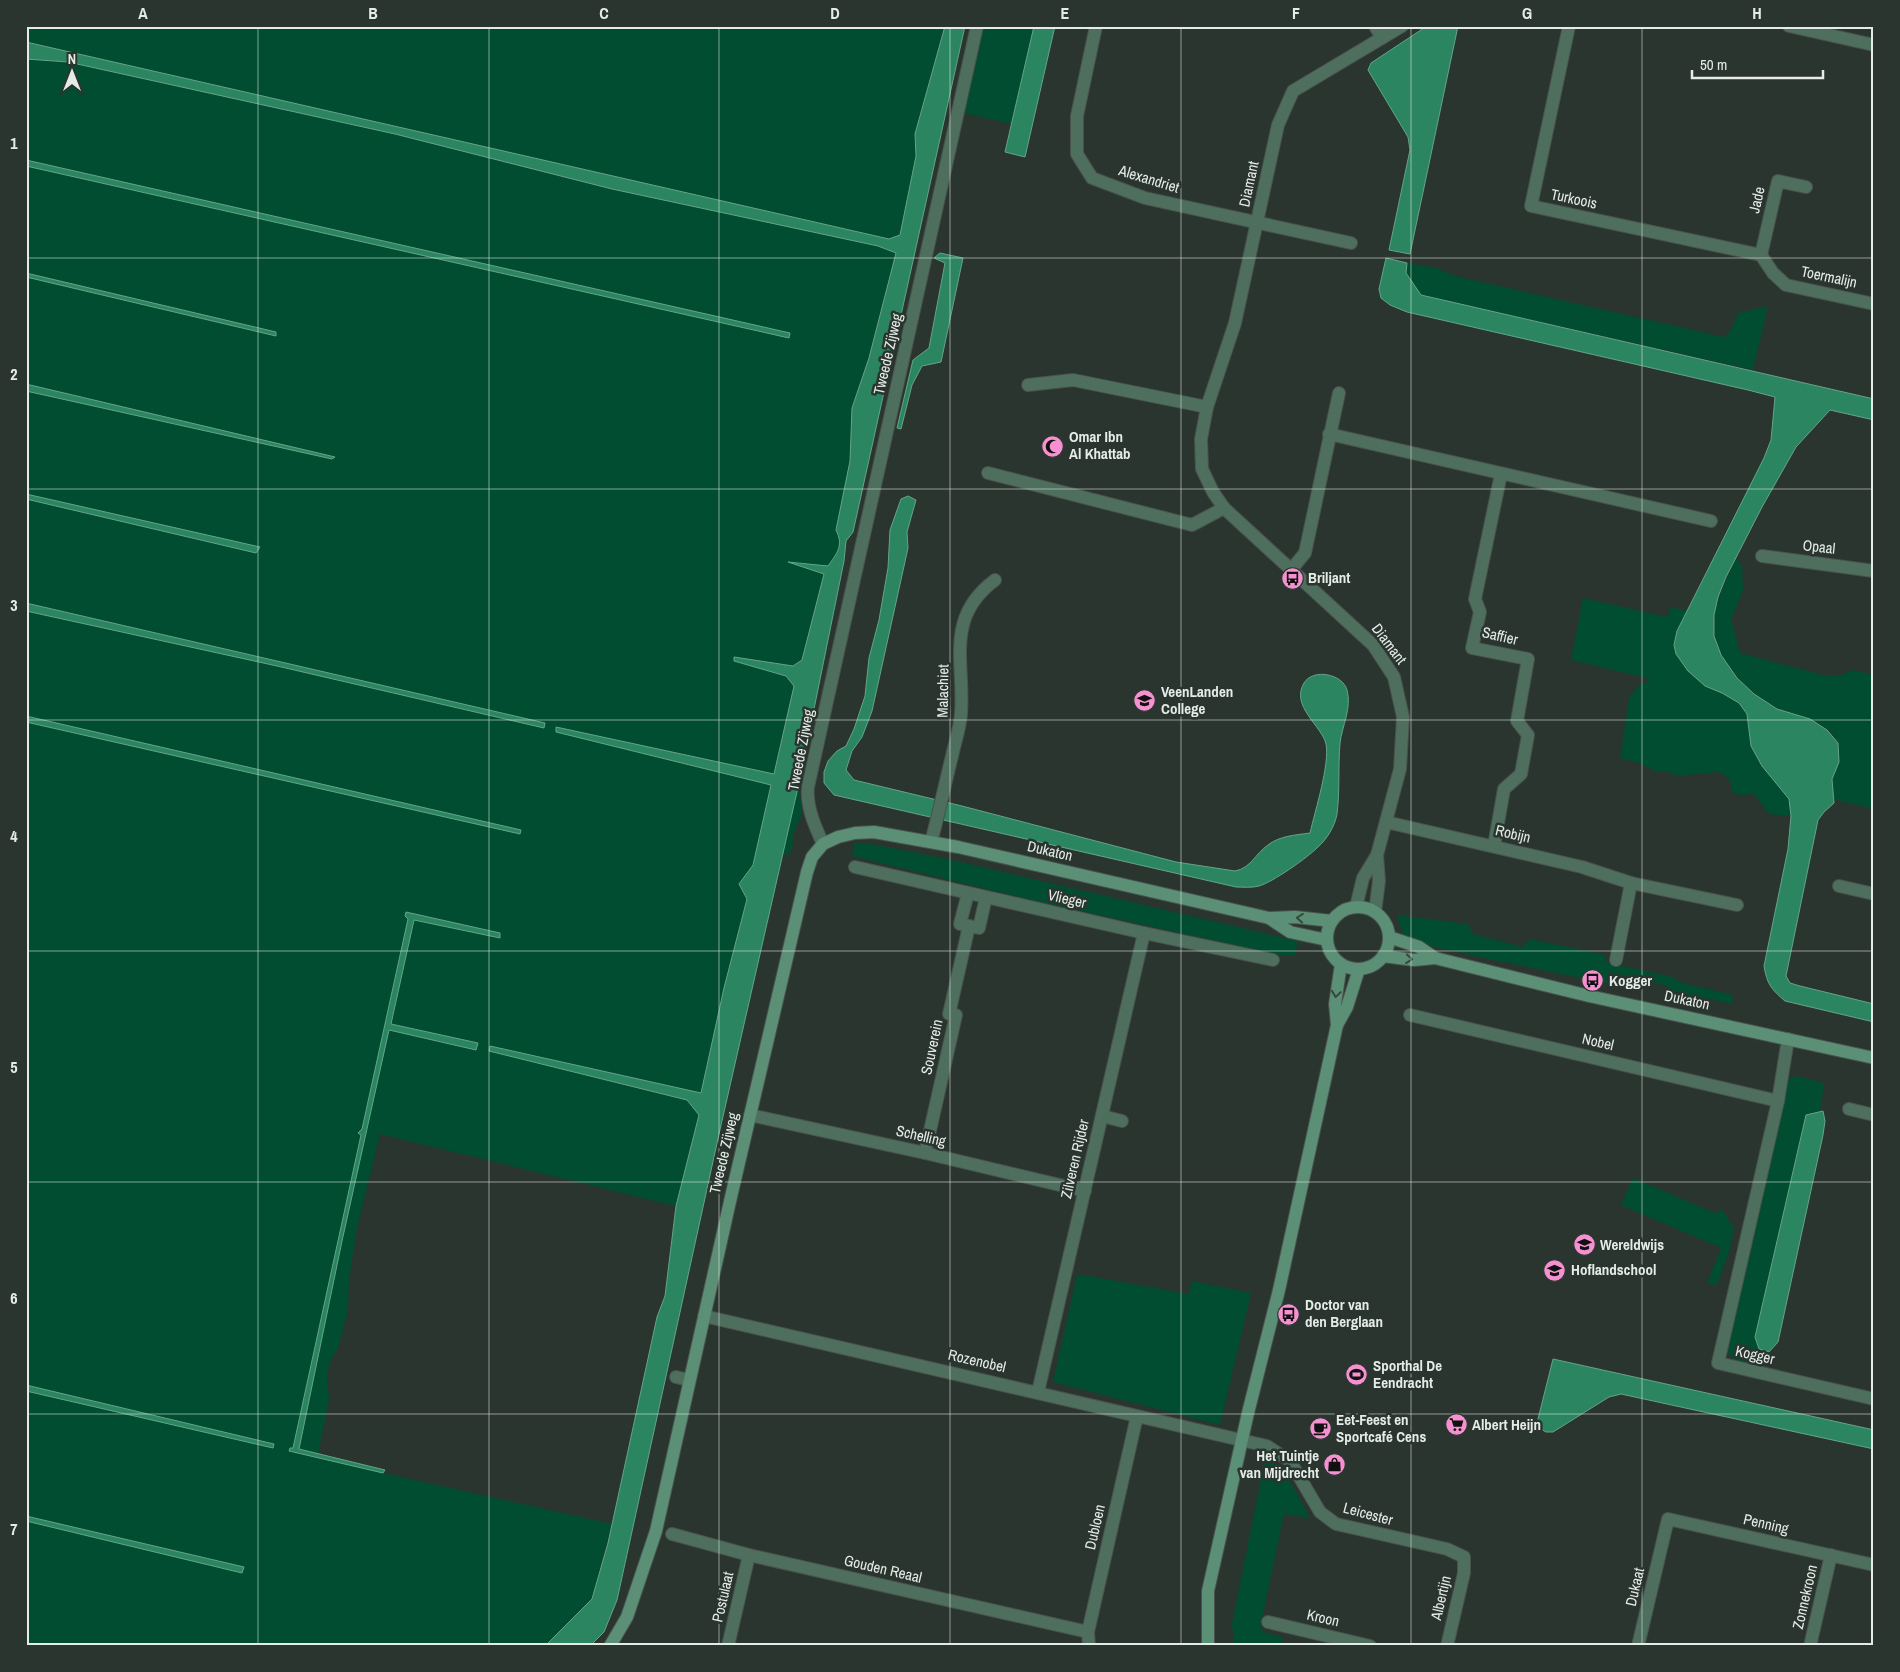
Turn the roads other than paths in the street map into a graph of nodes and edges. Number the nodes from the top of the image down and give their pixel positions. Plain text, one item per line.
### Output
1 (977, 26) edge
2 (1096, 26) edge
3 (1375, 26) edge
4 (1402, 26) edge
5 (1569, 26) edge
6 (1789, 26) edge
7 (1843, 32) edge
8 (1382, 38) junction
9 (1874, 45) edge
10 (1806, 188) dead end
11 (1257, 224) junction
12 (1351, 243) dead end
13 (1761, 255) junction
14 (1874, 304) edge
15 (1028, 385) dead end
16 (1338, 393) dead end
17 (1207, 408) junction
18 (1329, 434) junction
19 (988, 473) dead end
20 (1501, 474) junction
21 (1224, 508) junction
22 (1711, 521) dead end
23 (1762, 556) dead end
24 (1290, 571) junction
25 (1874, 571) edge
26 (995, 580) dead end
27 (1386, 822) junction
28 (931, 842) junction
29 (823, 844) junction
30 (1494, 846) junction
31 (1377, 855) junction
32 (855, 868) dead end
33 (1632, 883) junction
34 (1838, 886) dead end
35 (968, 893) junction
36 (1874, 894) edge
37 (986, 897) junction
38 (1736, 905) dead end
39 (1356, 907) junction
40 (1375, 912) junction
41 (1269, 918) junction
42 (1332, 921) junction
43 (969, 926) junction
44 (1144, 933) junction
45 (1389, 937) junction
46 (1327, 940) junction
47 (1383, 956) junction
48 (1435, 958) junction
49 (1273, 960) dead end
50 (1616, 960) dead end
51 (1341, 964) junction
52 (1359, 969) junction
53 (1410, 1015) dead end
54 (1336, 1025) junction
55 (1788, 1039) junction
56 (1874, 1058) edge
57 (1778, 1101) junction
58 (1849, 1109) dead end
59 (750, 1115) junction
60 (1102, 1116) junction
61 (1874, 1116) edge
62 (1122, 1121) dead end
63 (926, 1153) junction
64 (1085, 1191) junction
65 (704, 1316) junction
66 (676, 1377) dead end
67 (689, 1380) junction
68 (1038, 1392) junction
69 (1874, 1399) edge
70 (1137, 1416) junction
71 (1242, 1440) junction
72 (672, 1534) dead end
73 (1664, 1536) joint
74 (749, 1555) junction
75 (1831, 1555) junction
76 (1464, 1557) joint
77 (1874, 1565) edge
78 (1268, 1622) dead end
79 (1088, 1632) junction
80 (610, 1646) edge
81 (728, 1646) edge
82 (1089, 1646) edge
83 (1208, 1646) edge
84 (1370, 1646) edge
85 (1447, 1646) edge
86 (1638, 1646) edge
87 (1810, 1646) edge

1 - 29 street, Tweede Zijweg
2 - 11 street, Alexandriet
3 - 8 street
4 - 8 street, Diamant
5 - 13 street, Turkoois
6 - 7 street
7 - 9 street
8 - 11 street, Diamant
10 - 13 street, Jade
11 - 12 street, Alexandriet
11 - 17 street, Diamant
13 - 14 street, Toermalijn
15 - 17 street
16 - 18 street
17 - 21 street, Diamant
18 - 20 street
18 - 24 street
19 - 21 street
20 - 22 street
20 - 30 street, Saffier
21 - 24 street, Diamant
23 - 25 street, Opaal
24 - 27 street, Diamant
26 - 28 street, Malachiet
27 - 30 street, Robijn
27 - 31 street, Diamant
28 - 29 street, Dukaton
28 - 41 street, Dukaton
29 - 59 street, Tweede Zijweg
30 - 33 street, Robijn
31 - 39 street, Diamant
31 - 40 street, Diamant
32 - 35 street, Vlieger
33 - 38 street, Robijn
33 - 50 street
34 - 36 street
35 - 37 street, Vlieger
35 - 43 street, Souverein
37 - 43 street
37 - 44 street, Vlieger
39 - 40 street
39 - 42 street
40 - 45 street
42 -> 41 street, Dukaton
41 - 46 street, Dukaton
42 - 46 street
43 - 63 street, Souverein
44 - 49 street, Vlieger
44 - 60 street, Zilveren Rijder
45 - 47 street
45 - 48 street, Dukaton
46 - 51 street
47 -> 48 street, Dukaton
47 - 52 street
48 - 55 street, Dukaton
51 - 52 street
51 -> 54 street
52 - 54 street
53 - 57 street, Nobel
54 - 71 street
55 - 56 street, Dukaton
55 - 57 street, Kogger
57 - 69 street, Kogger
58 - 61 street
59 - 63 street, Schelling
59 - 65 street, Tweede Zijweg
60 - 62 street
60 - 64 street, Zilveren Rijder
63 - 64 street, Schelling
64 - 68 street, Zilveren Rijder
65 - 67 street, Tweede Zijweg
65 - 68 street, Rozenobel
66 - 67 street
67 - 80 street, Tweede Zijweg
68 - 70 street, Rozenobel
70 - 71 street, Rozenobel
70 - 79 street, Dubloen
71 - 76 street, Leicester
71 - 83 street
72 - 74 street, Gouden Reaal
73 - 75 street, Penning
73 - 86 street, Dukaat
74 - 79 street, Gouden Reaal
74 - 81 street, Postulaat
75 - 77 street, Penning
75 - 87 street, Zonnekroon
76 - 85 street, Albertijn
78 - 84 street, Kroon
79 - 82 street, Dubloen

